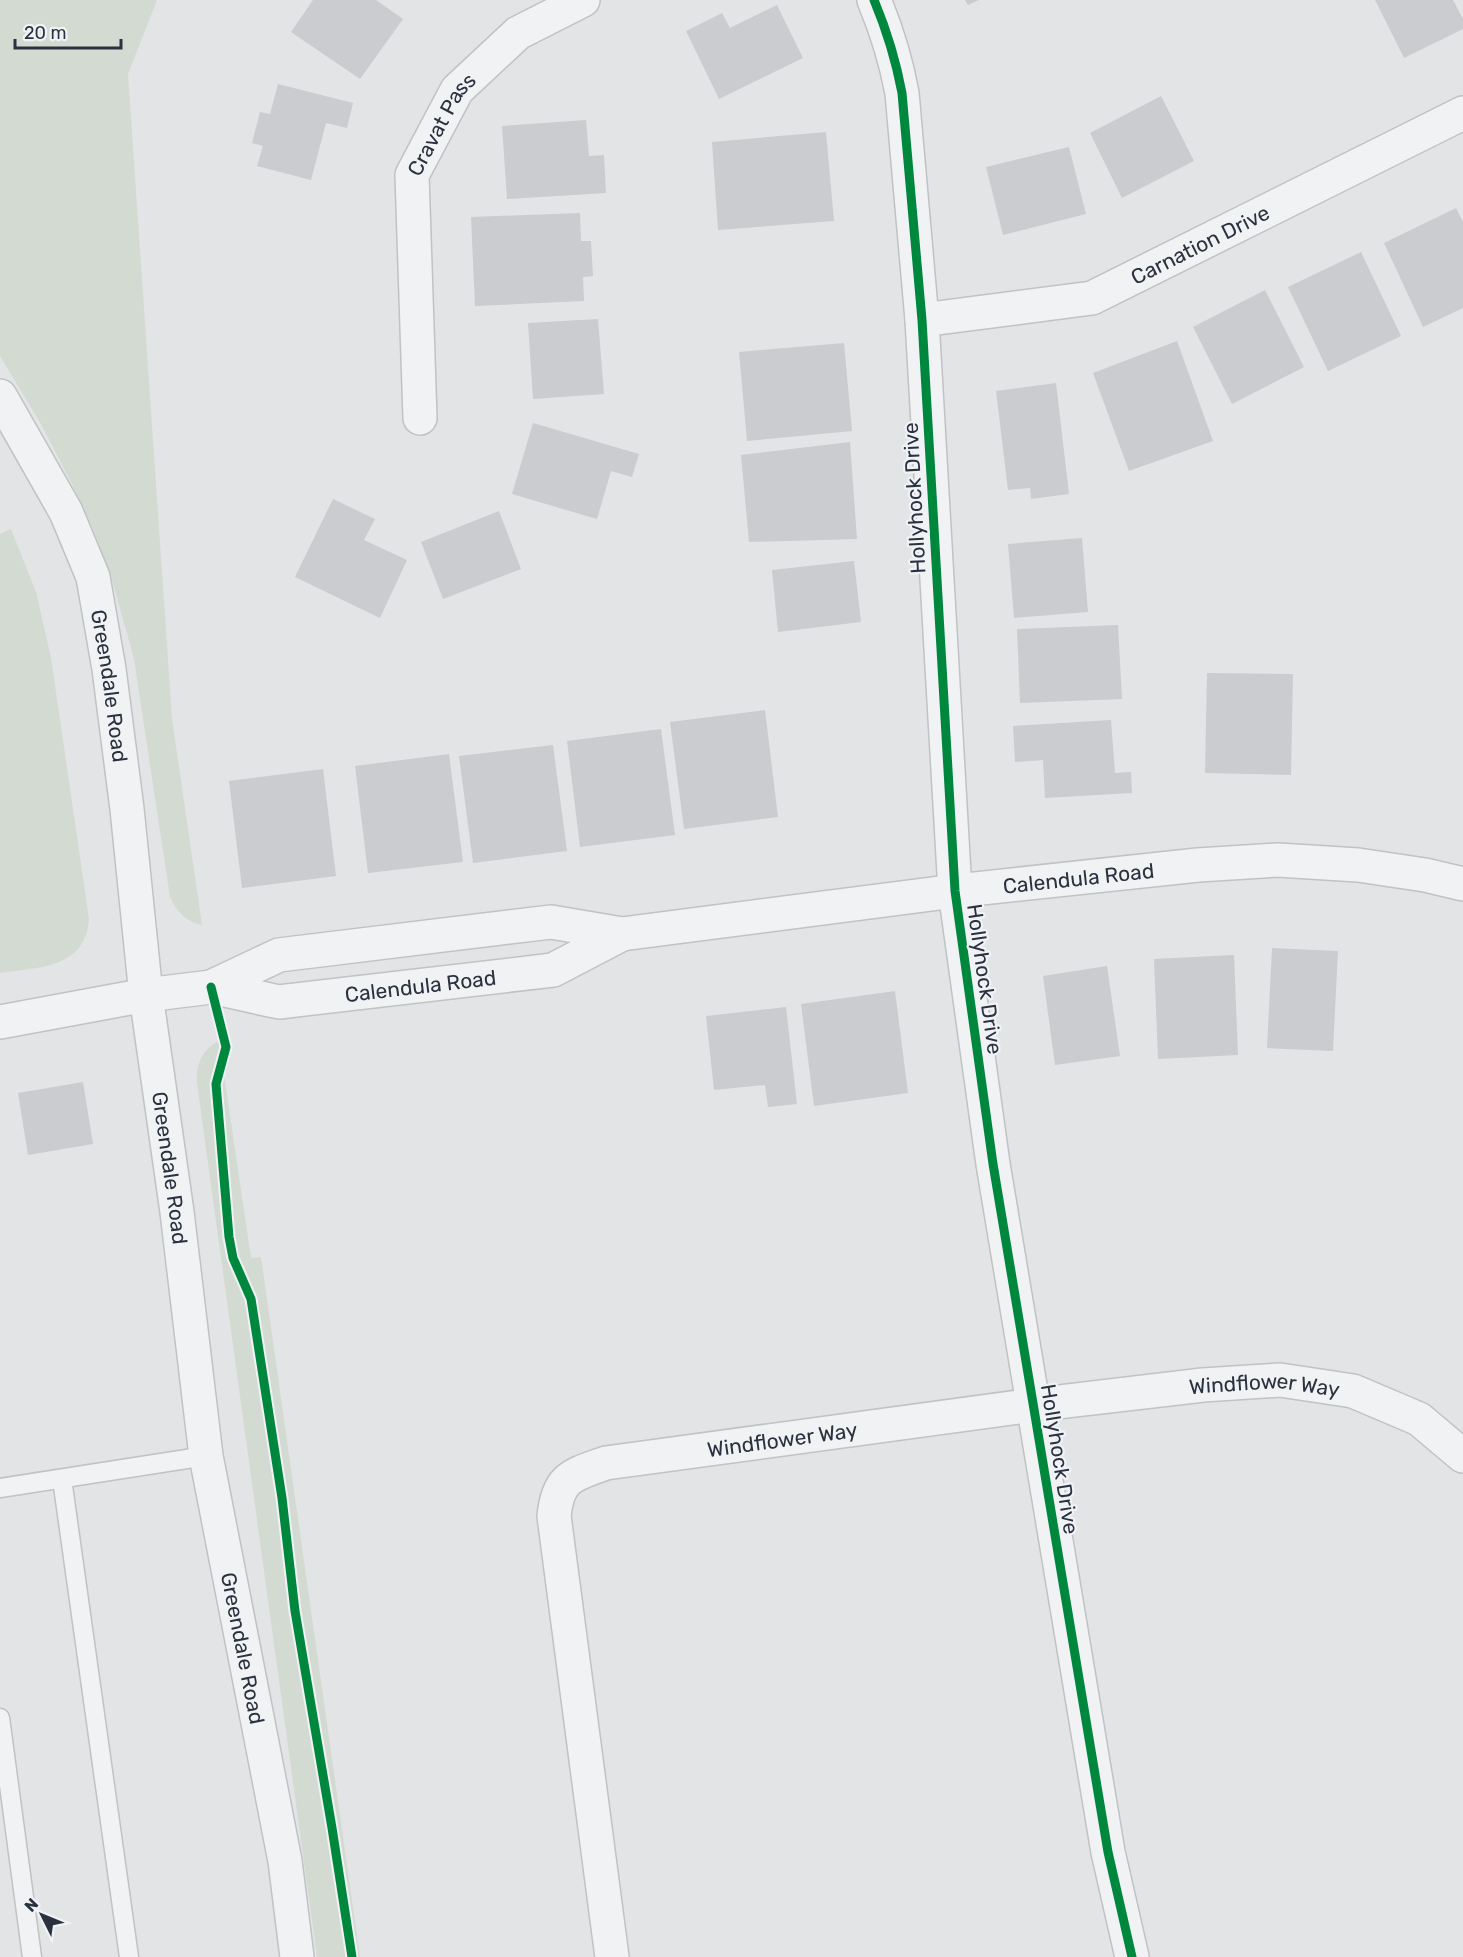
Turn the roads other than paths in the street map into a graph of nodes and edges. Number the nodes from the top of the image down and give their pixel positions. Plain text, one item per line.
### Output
1 (583, 0) edge
2 (874, 0) edge
3 (1463, 113) edge
4 (922, 320) junction
5 (0, 396) edge
6 (420, 418) dead end
7 (1463, 884) edge
8 (955, 891) junction
9 (622, 934) junction
10 (211, 987) junction
11 (146, 995) junction
12 (0, 1022) edge
13 (1033, 1405) junction
14 (207, 1456) junction
15 (1463, 1456) edge
16 (62, 1479) junction
17 (0, 1488) edge
18 (0, 1718) edge
19 (32, 1957) edge
20 (129, 1957) edge
21 (297, 1957) edge
22 (612, 1957) edge
23 (1132, 1957) edge

1 - 6 street, Cravat Pass
2 - 4 street, Hollyhock Drive
3 - 4 street, Carnation Drive
4 - 8 street, Hollyhock Drive
5 - 11 street, Greendale Road
7 - 8 street, Calendula Road
8 - 9 street, Calendula Road
8 - 13 street, Hollyhock Drive
9 - 10 street, Calendula Road
9 - 10 street, Calendula Road
10 - 11 street, Calendula Road
11 - 12 street, Calendula Road
11 - 14 street, Greendale Road
13 - 15 street, Windflower Way
13 - 22 street, Windflower Way
13 - 23 street, Hollyhock Drive
14 - 16 lane
14 - 21 street, Greendale Road
16 - 17 lane
16 - 20 lane
18 - 19 lane

